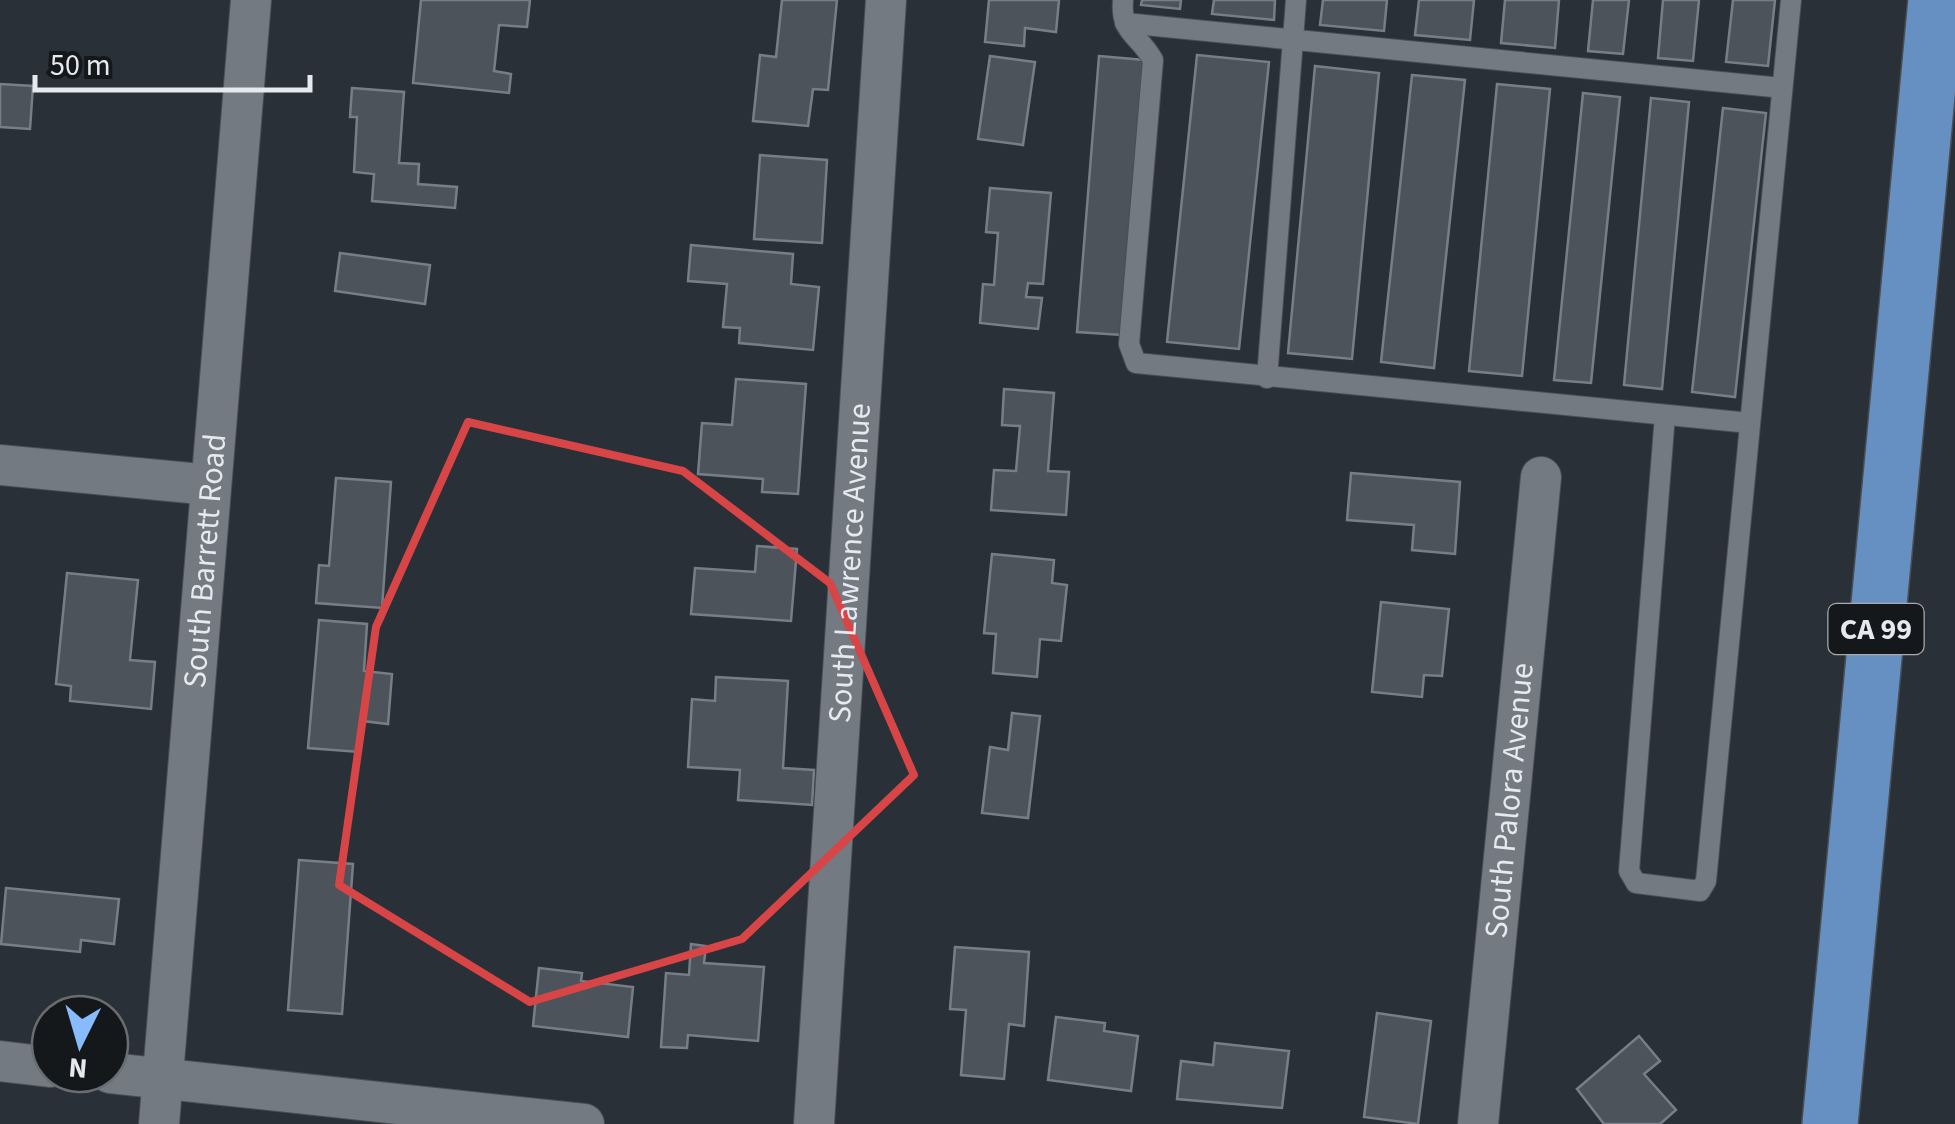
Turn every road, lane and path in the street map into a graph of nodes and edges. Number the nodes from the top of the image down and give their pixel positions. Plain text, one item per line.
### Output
1 (251, 0) edge
2 (886, 0) edge
3 (1123, 0) edge
4 (1296, 0) edge
5 (1791, 0) edge
6 (1936, 0) edge
7 (1125, 23) junction
8 (1294, 39) junction
9 (1782, 88) junction
10 (1267, 378) junction
11 (1665, 415) junction
12 (1750, 423) junction
13 (0, 465) edge
14 (1541, 478) dead end
15 (211, 485) junction
16 (0, 1061) edge
17 (30, 1065) edge
18 (130, 1075) edge
19 (162, 1079) junction
20 (158, 1124) edge
21 (584, 1124) edge
22 (814, 1124) edge
23 (1478, 1124) edge
24 (1830, 1124) edge

1 - 15 street, South Barrett Road
2 - 22 street, South Lawrence Avenue
3 - 7 lane
4 - 8 lane
5 - 9 lane
6 - 24 highway, CA 99
7 - 8 lane
7 - 10 lane
8 - 9 lane
8 - 10 lane
9 - 12 lane
10 - 11 lane
11 - 12 lane
11 - 12 lane
13 - 15 street
14 - 23 street, South Palora Avenue
15 - 19 street, South Barrett Road
16 - 17 street
18 - 19 street
19 - 20 street, South Barrett Road
19 - 21 street

